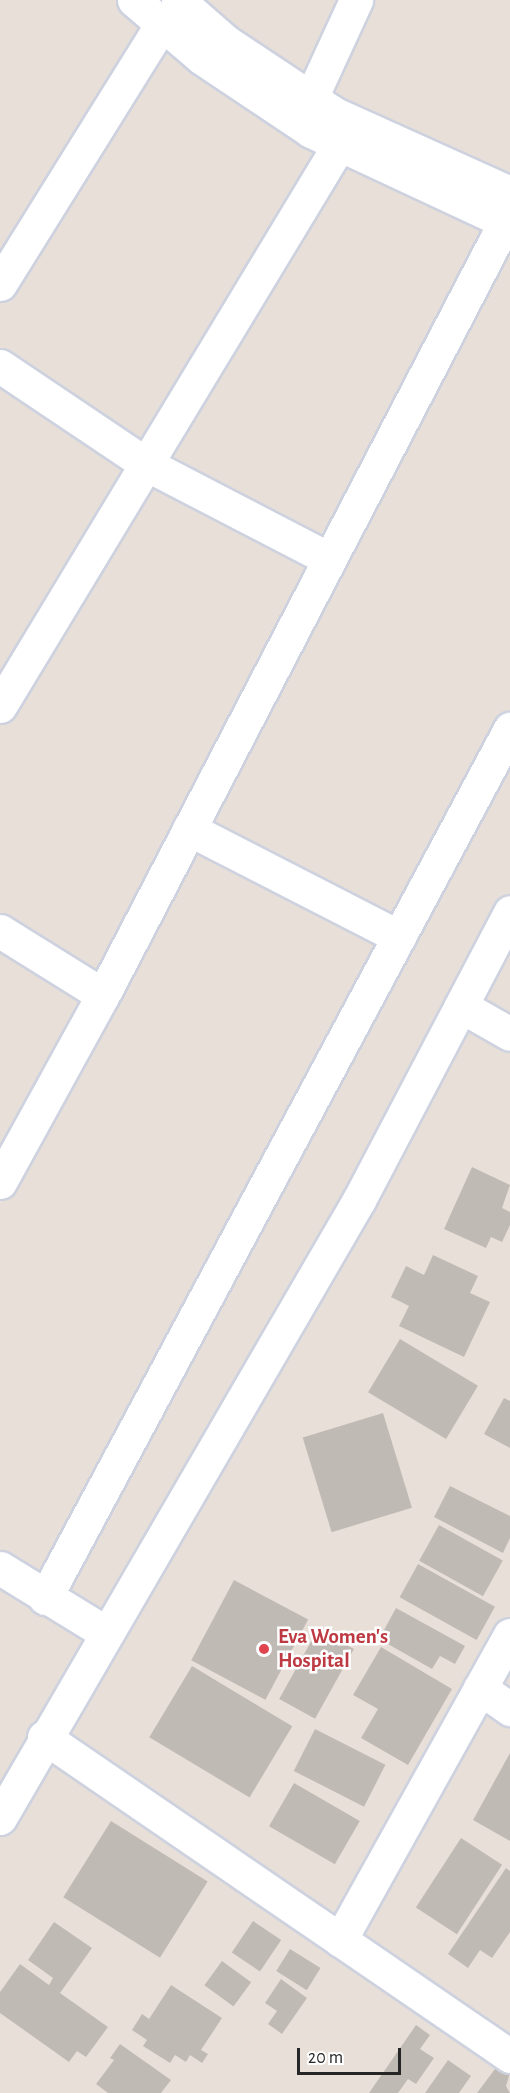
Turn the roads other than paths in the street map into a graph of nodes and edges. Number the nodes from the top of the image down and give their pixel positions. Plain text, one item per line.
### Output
1 (134, 0) edge
2 (356, 0) edge
3 (170, 12) edge
4 (311, 98) junction
5 (339, 145) junction
6 (508, 213) edge
7 (0, 284) edge
8 (0, 366) edge
9 (146, 464) junction
10 (329, 558) junction
11 (0, 706) edge
12 (510, 729) edge
13 (189, 829) junction
14 (510, 912) edge
15 (0, 931) edge
16 (399, 937) junction
17 (103, 995) junction
18 (461, 1006) junction
19 (510, 1034) edge
20 (0, 1182) edge
21 (0, 1568) edge
22 (45, 1598) junction
23 (106, 1633) junction
24 (510, 1635) edge
25 (480, 1688) junction
26 (510, 1709) edge
27 (44, 1737) junction
28 (0, 1818) edge
29 (340, 1940) junction
30 (510, 2056) edge

1 - 3 street
2 - 4 street
3 - 4 street
3 - 5 street
3 - 7 street
4 - 6 street
5 - 6 street
5 - 9 street
6 - 10 street
8 - 9 street
9 - 10 street
9 - 11 street
10 - 13 street
12 - 16 street
13 - 16 street
13 - 17 street
14 - 18 street
15 - 17 street
16 - 22 street
17 - 20 street
18 - 19 street
18 - 23 street
21 - 22 street
22 - 23 street
23 - 27 street
24 - 25 street
25 - 26 street
25 - 29 street
27 - 28 street
27 - 29 street
29 - 30 street

